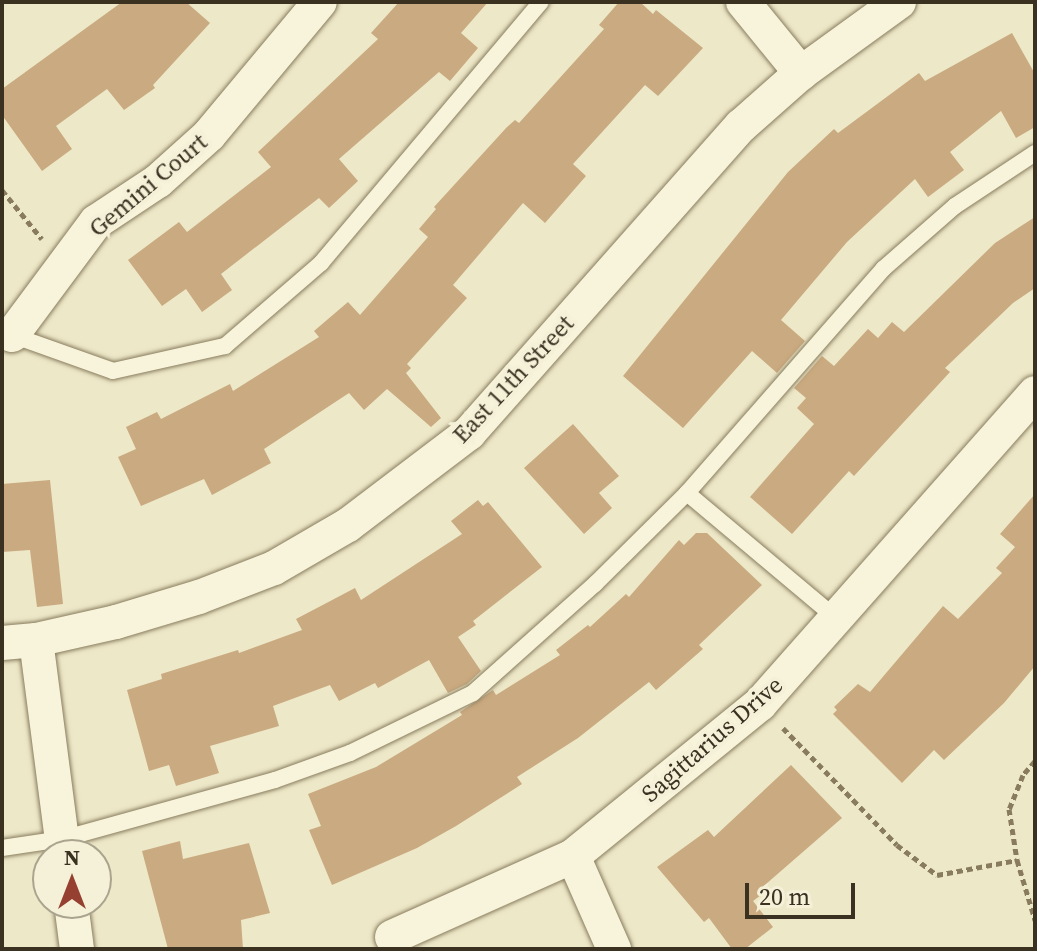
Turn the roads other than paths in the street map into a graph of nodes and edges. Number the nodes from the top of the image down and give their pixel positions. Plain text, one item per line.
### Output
1 (320, 2) edge
2 (541, 2) edge
3 (743, 2) edge
4 (899, 2) edge
5 (801, 73) junction
6 (1035, 153) edge
7 (7, 339) edge
8 (1035, 393) edge
9 (687, 493) junction
10 (837, 619) junction
11 (36, 640) junction
12 (2, 643) edge
13 (62, 839) edge
14 (88, 839) edge
15 (2, 848) edge
16 (32, 848) edge
17 (573, 856) junction
18 (73, 919) edge
19 (392, 937) dead end
20 (77, 949) edge
21 (614, 949) edge

1 - 7 street, Gemini Court
2 - 7 lane
3 - 5 street
4 - 5 street, East 11th Street
5 - 11 street, East 11th Street
6 - 9 lane
8 - 10 street, Sagittarius Drive
9 - 10 lane
9 - 14 lane
10 - 17 street, Sagittarius Drive
11 - 12 street, East 11th Street
11 - 13 street
15 - 16 lane
17 - 19 street, Sagittarius Drive
17 - 21 street
18 - 20 street

